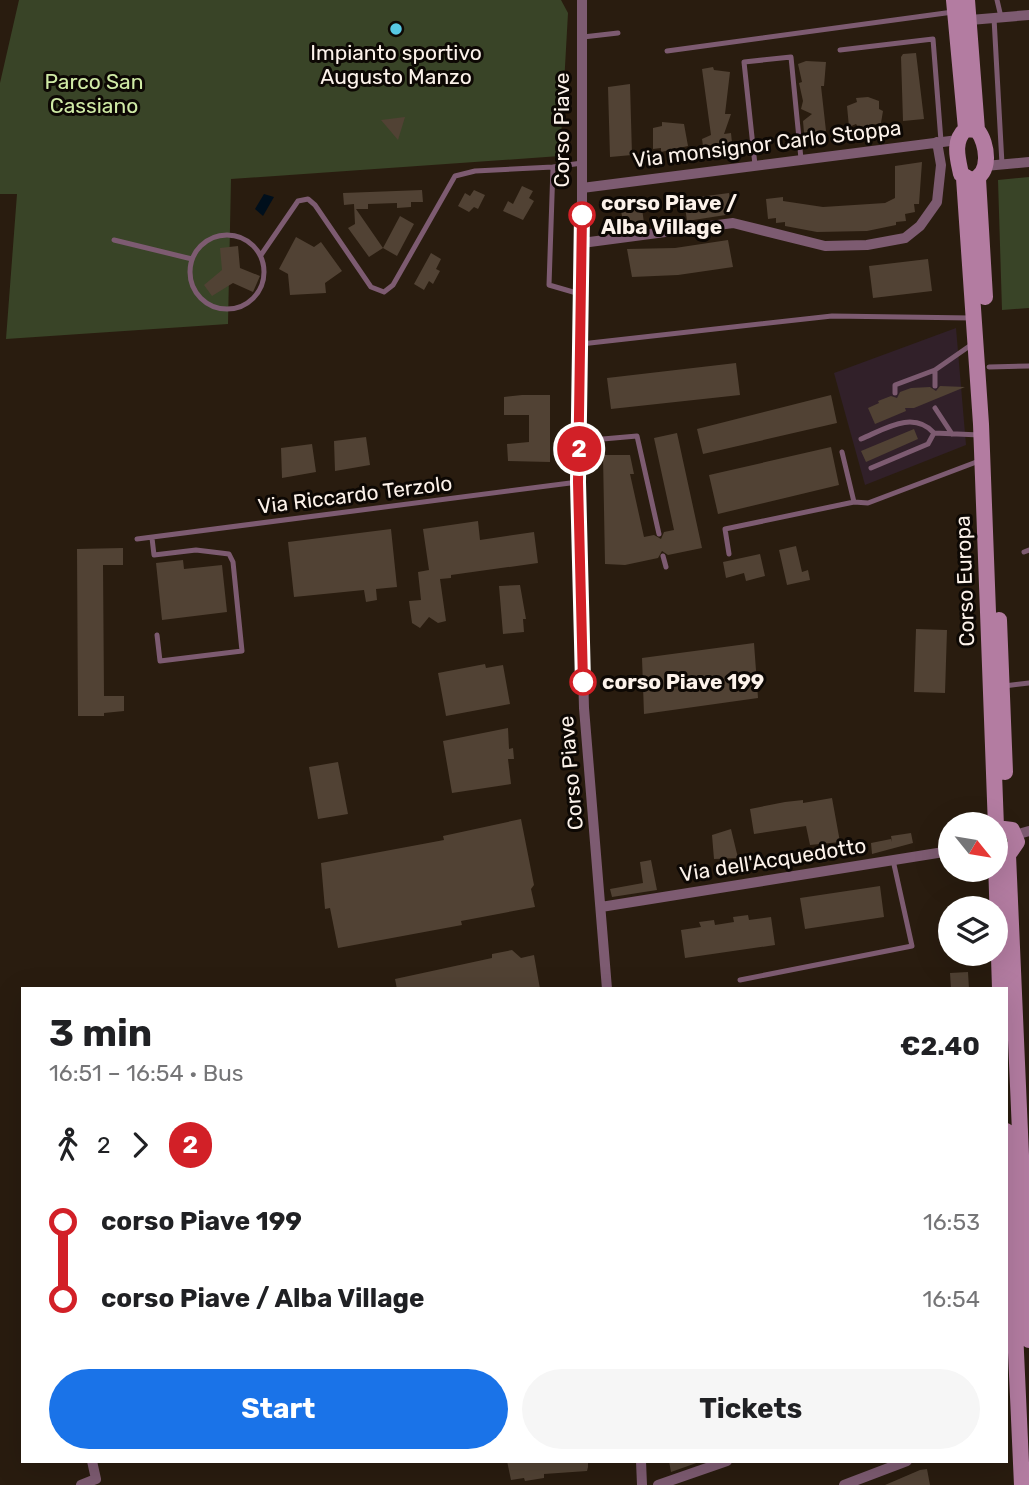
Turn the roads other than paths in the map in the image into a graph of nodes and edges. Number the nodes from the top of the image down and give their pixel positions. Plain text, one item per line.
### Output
1 (582, 0) edge
2 (997, 0) edge
3 (962, 8) edge
4 (1029, 15) edge
5 (998, 17) junction
6 (618, 33) dead end
7 (582, 37) junction
8 (840, 50) dead end
9 (667, 51) dead end
10 (967, 133) junction
11 (939, 141) junction
12 (801, 159) junction
13 (1029, 162) edge
14 (582, 163) junction
15 (755, 166) junction
16 (553, 167) junction
17 (982, 172) junction
18 (582, 188) junction
19 (114, 240) dead end
20 (582, 243) junction
21 (261, 255) junction
22 (192, 258) junction
23 (582, 294) junction
24 (976, 331) junction
25 (581, 344) junction
26 (1029, 366) edge
27 (989, 367) junction
28 (935, 370) junction
29 (935, 386) dead end
30 (895, 393) dead end
31 (935, 408) dead end
32 (902, 414) dead end
33 (910, 420) junction
34 (934, 433) junction
35 (952, 434) junction
36 (982, 435) junction
37 (860, 439) dead end
38 (579, 441) junction
39 (842, 452) dead end
40 (982, 460) junction
41 (871, 468) dead end
42 (578, 482) junction
43 (854, 502) junction
44 (659, 534) dead end
45 (152, 538) junction
46 (137, 539) dead end
47 (729, 554) dead end
48 (663, 556) dead end
49 (666, 567) dead end
50 (157, 635) dead end
51 (1029, 683) edge
52 (1002, 686) junction
53 (1009, 830) edge
54 (1008, 850) edge
55 (938, 852) edge
56 (893, 860) junction
57 (1000, 882) edge
58 (1002, 882) edge
59 (601, 907) junction
60 (740, 980) dead end
61 (607, 987) edge
62 (1000, 987) edge
63 (1011, 1007) edge
64 (1025, 1175) edge
65 (1026, 1212) edge
66 (1008, 1219) edge
67 (1009, 1263) edge
68 (1029, 1340) edge
69 (1012, 1422) edge
70 (92, 1463) edge
71 (641, 1463) edge
72 (721, 1463) edge
73 (902, 1463) edge
74 (81, 1485) edge
75 (642, 1485) edge
76 (658, 1485) edge
77 (844, 1485) edge
78 (1022, 1485) edge

1 - 7 street, Corso Piave
2 - 5 lane
3 - 5 street
3 - 9 lane
3 - 10 main road
4 - 5 street
5 - 17 lane
6 - 7 lane
7 - 14 street, Corso Piave
8 - 11 lane
10 - 11 street, Via monsignor Carlo Stoppa
10 - 17 main road
10 - 17 main road
11 - 12 street, Via monsignor Carlo Stoppa
11 - 20 street
12 - 15 street, Via monsignor Carlo Stoppa
12 - 15 lane
13 - 17 street
14 - 16 lane
14 - 18 street, Corso Piave
15 - 18 street, Via monsignor Carlo Stoppa
16 - 21 lane
16 - 23 lane
17 - 24 main road, Corso Europa
17 - 27 main road, Corso Europa
18 - 20 street, Corso Piave
19 - 22 lane
20 - 23 street, Corso Piave
21 - 22 lane
21 - 22 lane
23 - 25 street, Corso Piave
24 - 25 lane
24 - 28 lane
24 - 36 main road, Corso Europa
25 - 38 street, Corso Piave
26 - 27 lane
27 - 52 main road, Corso Europa
28 - 29 lane
28 - 30 lane
31 - 35 lane
32 - 33 lane
33 - 34 lane
33 - 37 lane
34 - 35 lane
34 - 41 lane
35 - 36 lane
36 - 40 main road, Corso Europa
38 - 42 street, Corso Piave
38 - 44 lane
39 - 43 lane
40 - 43 lane
40 - 53 main road, Corso Europa
42 - 45 lane, Via Riccardo Terzolo
42 - 59 street, Corso Piave
43 - 47 lane
45 - 46 lane, Via Riccardo Terzolo
45 - 50 lane
48 - 49 lane
51 - 52 lane
52 - 53 main road, Corso Europa
53 - 54 main road
55 - 56 street, Via dell'Acquedotto
56 - 59 street, Via dell'Acquedotto
56 - 60 lane
57 - 62 main road
58 - 63 main road
59 - 61 street, Corso Piave
63 - 64 main road
64 - 65 main road
65 - 68 main road
66 - 67 main road
67 - 69 main road
69 - 78 main road
70 - 74 street
71 - 75 street
72 - 76 street
73 - 77 street

